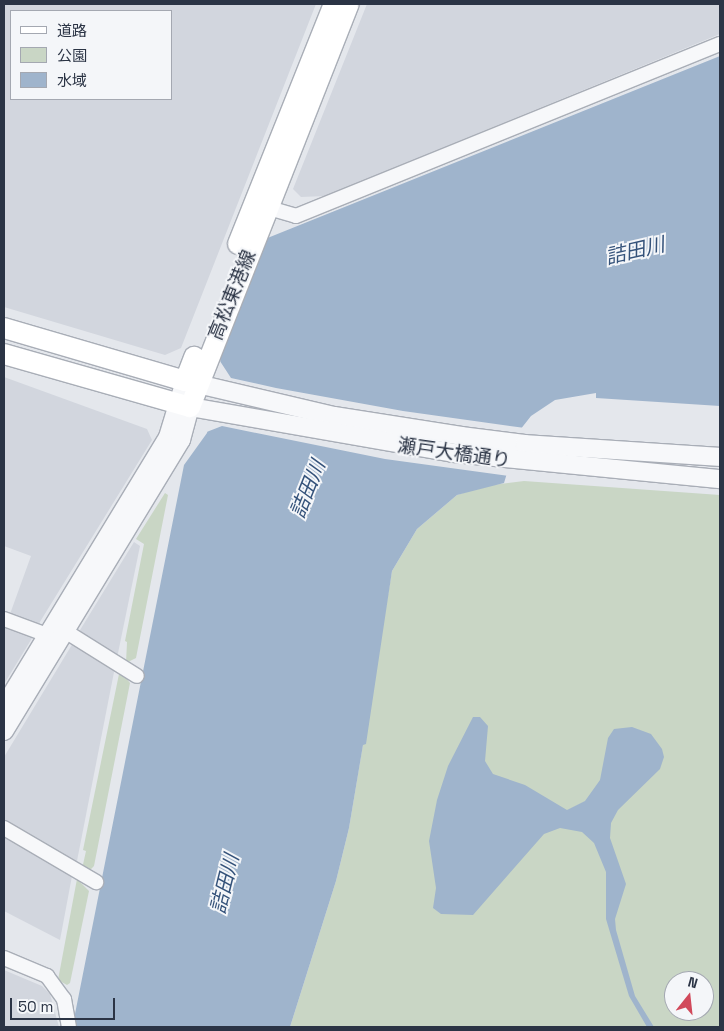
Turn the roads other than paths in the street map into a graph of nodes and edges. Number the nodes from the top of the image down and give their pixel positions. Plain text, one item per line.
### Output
1 (334, 4) edge
2 (349, 4) edge
3 (720, 44) edge
4 (261, 205) junction
5 (5, 332) edge
6 (4, 354) edge
7 (196, 385) junction
8 (190, 407) junction
9 (720, 457) edge
10 (720, 479) edge
11 (4, 619) edge
12 (55, 630) junction
13 (137, 676) dead end
14 (4, 707) edge
15 (4, 732) edge
16 (4, 828) edge
17 (96, 882) dead end
18 (4, 958) edge
19 (69, 1027) edge

1 - 4 main road, 高松東港線
2 - 4 main road, 高松東港線
3 - 4 street
4 - 7 main road, 高松東港線
5 - 7 main road
6 - 8 main road
7 - 8 main road, 高松東港線
7 - 9 street, 瀬戸大橋通り
8 - 10 street, 瀬戸大橋通り
8 - 12 street
11 - 12 street
12 - 13 street
12 - 14 street
12 - 15 street
16 - 17 street
18 - 19 street

